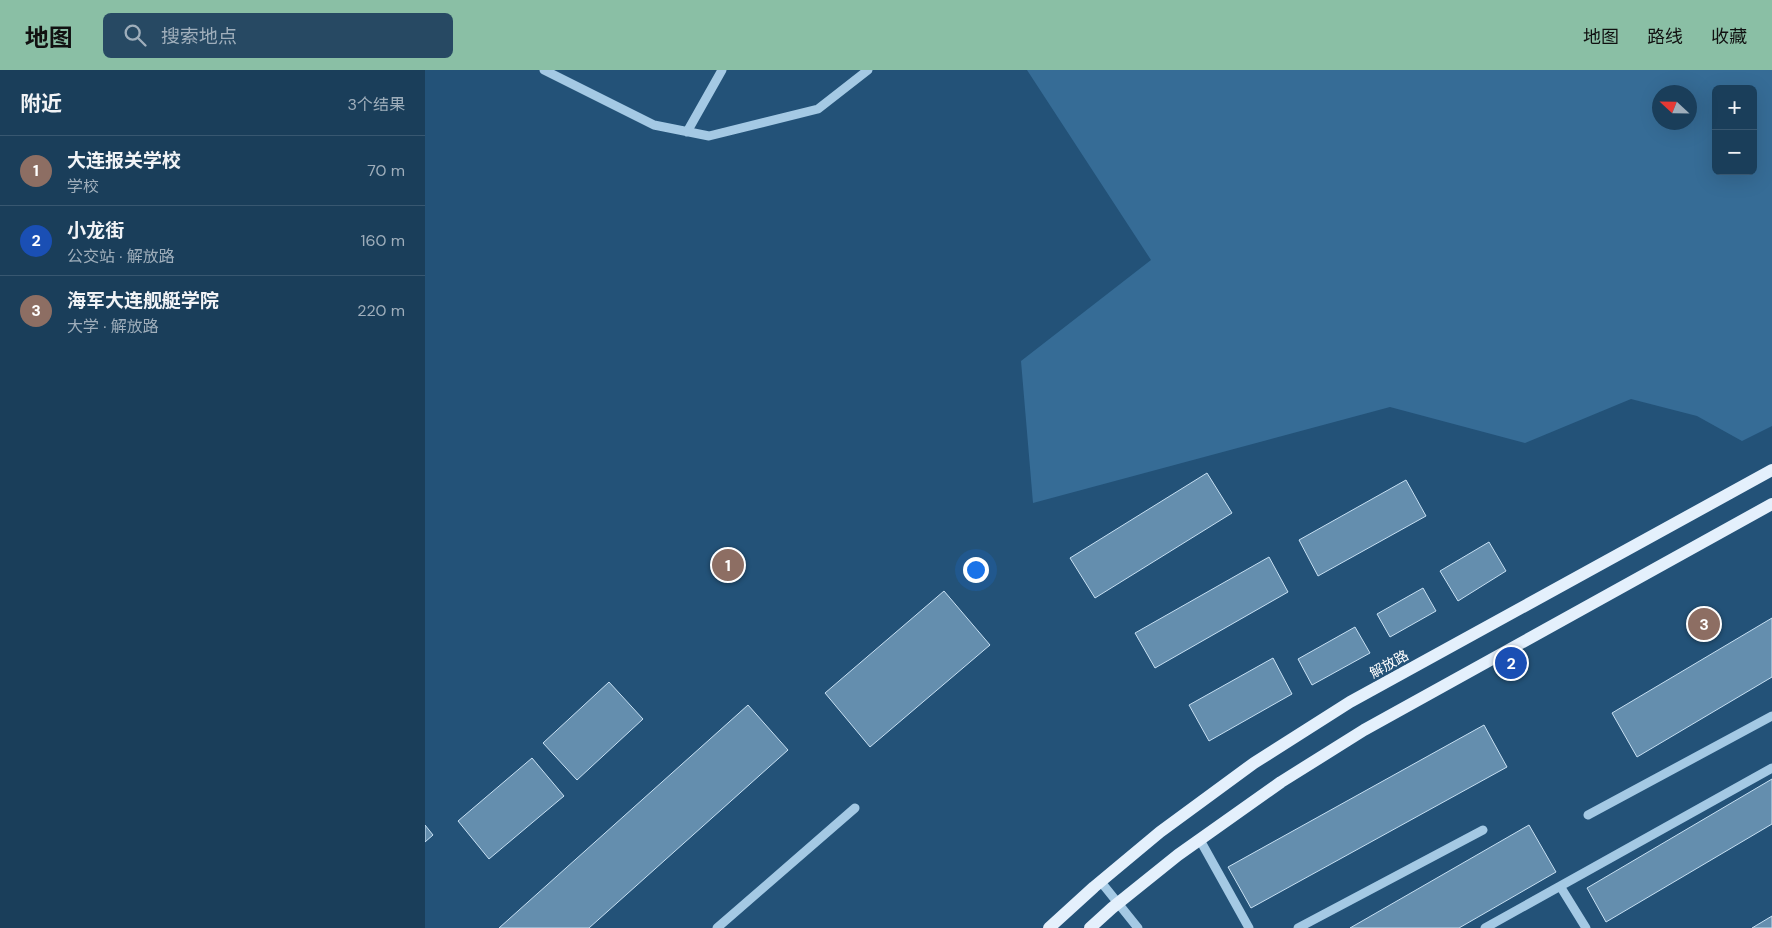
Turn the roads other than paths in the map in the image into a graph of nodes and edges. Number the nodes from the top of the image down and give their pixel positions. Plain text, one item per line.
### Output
1 (544, 70) edge
2 (722, 70) edge
3 (868, 70) edge
4 (687, 132) junction
5 (1772, 470) edge
6 (1772, 504) edge
7 (1772, 716) edge
8 (1772, 768) edge
9 (855, 808) dead end
10 (1588, 815) dead end
11 (1483, 830) dead end
12 (1200, 840) junction
13 (1101, 882) junction
14 (1560, 886) junction
15 (1118, 903) junction
16 (717, 928) edge
17 (1049, 928) edge
18 (1090, 928) edge
19 (1138, 928) edge
20 (1249, 928) edge
21 (1298, 928) edge
22 (1485, 928) edge
23 (1586, 928) edge

1 - 4 street
2 - 4 street
3 - 4 street
5 - 13 main road, 解放路
6 - 12 main road
7 - 10 street
8 - 14 street
9 - 16 street
11 - 21 street
12 - 15 main road
12 - 20 street
13 - 15 street
13 - 17 main road, 解放路
14 - 22 street
14 - 23 street
15 - 18 main road
15 - 19 street

